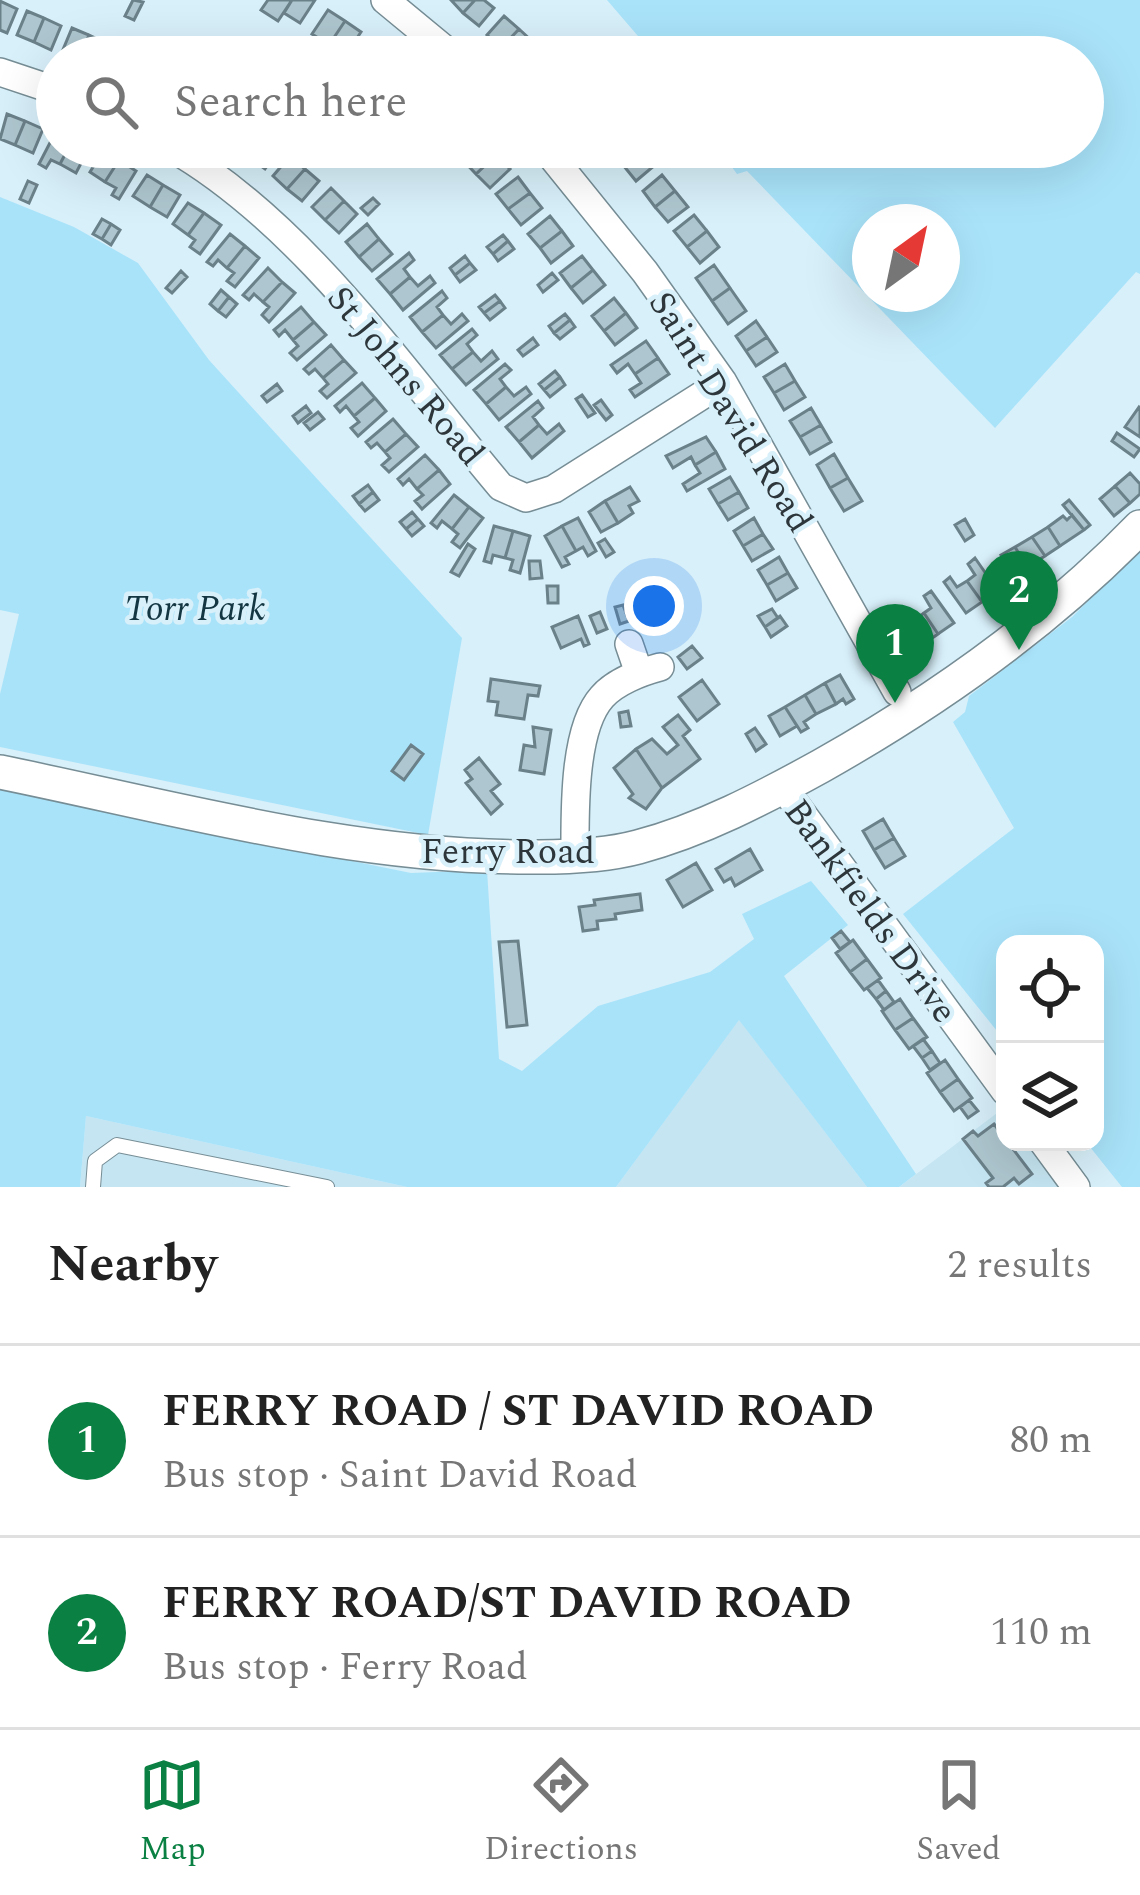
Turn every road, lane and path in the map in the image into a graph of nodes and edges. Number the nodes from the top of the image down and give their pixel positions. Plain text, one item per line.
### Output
1 (385, 0) edge
2 (429, 36) edge
3 (0, 72) edge
4 (36, 84) edge
5 (201, 168) edge
6 (561, 168) edge
7 (723, 382) junction
8 (1140, 527) edge
9 (629, 644) dead end
10 (897, 692) dead end
11 (0, 772) edge
12 (782, 787) junction
13 (575, 854) junction
14 (996, 1079) edge
15 (1049, 1151) edge
16 (93, 1187) edge
17 (328, 1187) edge
18 (1076, 1187) edge

1 - 2 street
3 - 4 street
5 - 7 street, St Johns Road
6 - 7 street, Saint David Road
7 - 10 street, Saint David Road
8 - 12 street, Ferry Road
9 - 13 street
11 - 13 street, Ferry Road
12 - 13 street, Ferry Road
12 - 14 street, Bankfields Drive
15 - 18 street
16 - 17 lane

